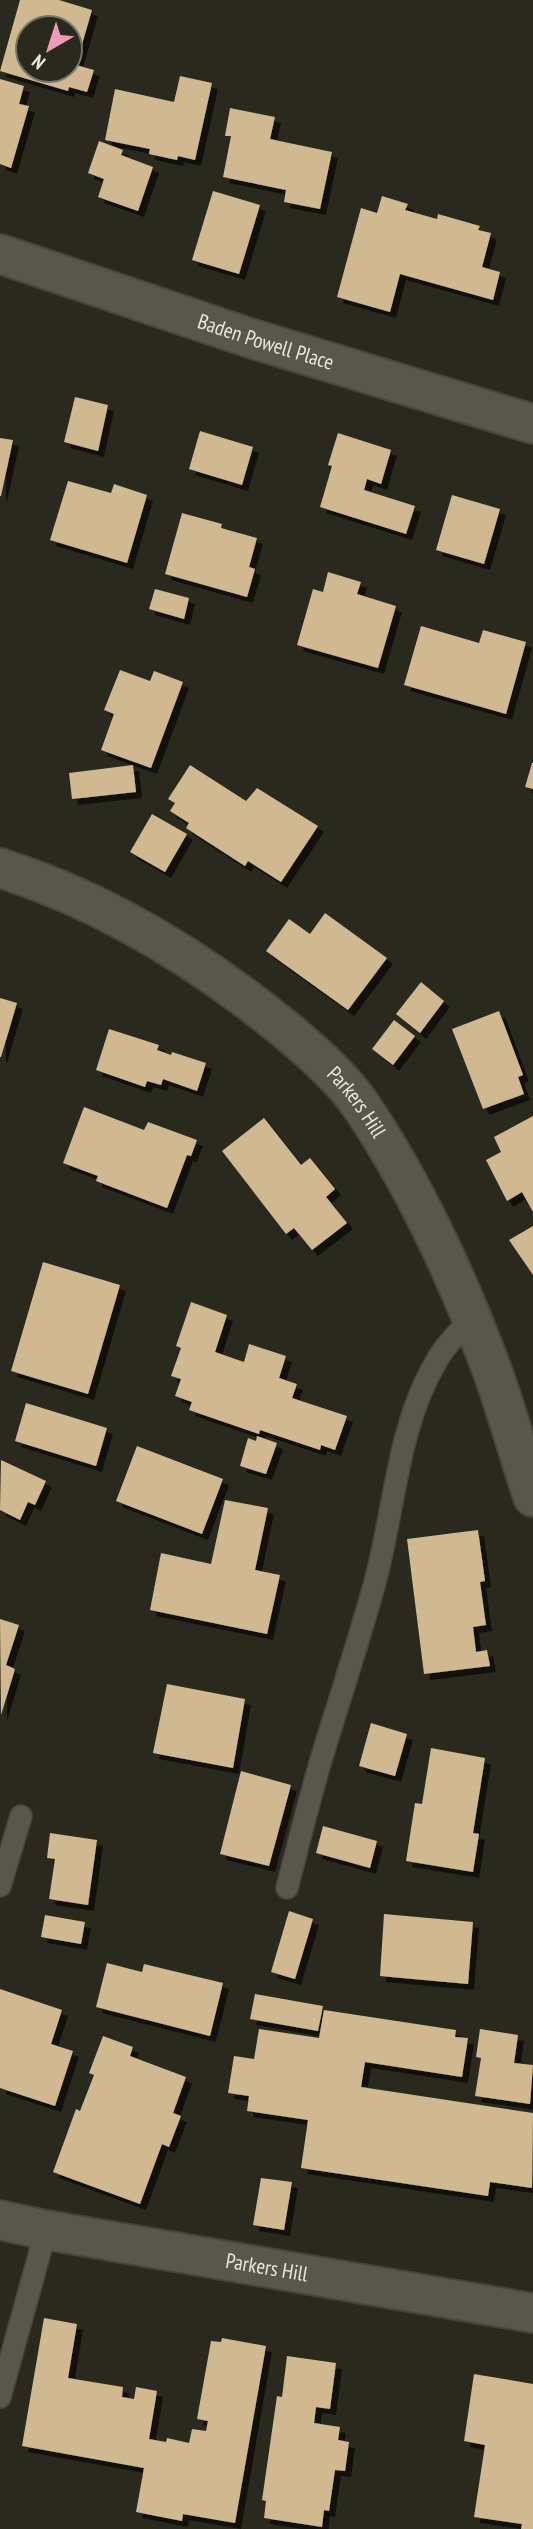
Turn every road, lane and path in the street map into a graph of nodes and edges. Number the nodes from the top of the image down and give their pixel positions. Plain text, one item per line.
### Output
1 (0, 254) edge
2 (533, 424) edge
3 (0, 868) edge
4 (471, 1320) junction
5 (533, 1497) edge
6 (21, 1816) dead end
7 (0, 1886) edge
8 (286, 1888) dead end
9 (0, 2220) edge
10 (46, 2230) junction
11 (533, 2313) edge
12 (0, 2397) edge

1 - 2 street, Baden Powell Place
3 - 4 street, Parkers Hill
4 - 5 street, Parkers Hill
4 - 8 lane
6 - 7 lane
9 - 10 street, Parkers Hill
10 - 11 street, Parkers Hill
10 - 12 lane

